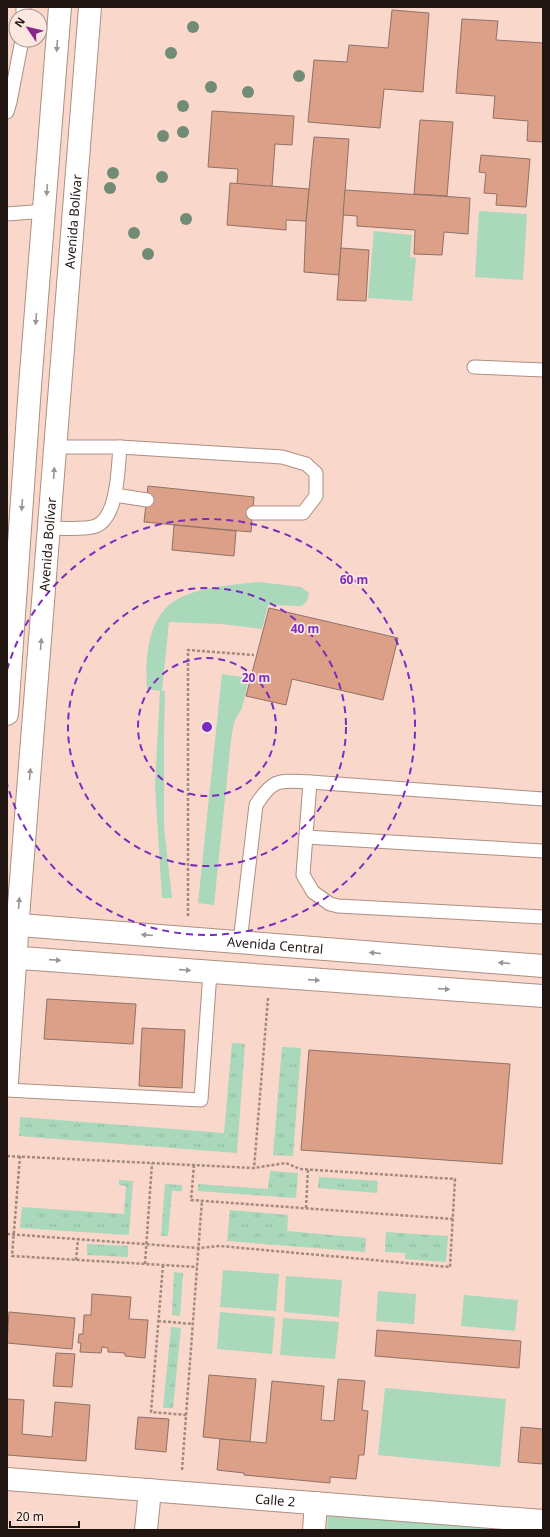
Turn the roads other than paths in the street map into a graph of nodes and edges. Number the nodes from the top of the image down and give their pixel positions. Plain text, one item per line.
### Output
1 (60, 7) edge
2 (90, 7) edge
3 (20, 48) edge
4 (7, 112) edge
5 (49, 155) junction
6 (79, 156) junction
7 (45, 211) junction
8 (7, 214) edge
9 (43, 238) junction
10 (72, 240) junction
11 (474, 367) dead end
12 (543, 370) edge
13 (56, 447) junction
14 (120, 447) junction
15 (115, 495) junction
16 (147, 500) dead end
17 (253, 513) dead end
18 (50, 528) junction
19 (9, 684) junction
20 (37, 686) junction
21 (7, 714) edge
22 (310, 782) junction
23 (543, 799) edge
24 (306, 837) junction
25 (543, 851) edge
26 (543, 917) edge
27 (12, 924) edge
28 (240, 942) junction
29 (12, 957) edge
30 (543, 966) edge
31 (210, 972) junction
32 (543, 996) edge
33 (7, 1082) edge
34 (7, 1090) edge
35 (7, 1479) edge
36 (150, 1490) junction
37 (316, 1503) junction
38 (543, 1521) edge
39 (146, 1530) edge
40 (314, 1530) edge

1 -> 5 street
2 - 6 street, Avenida Bolívar
3 - 4 lane
5 - 6 street
5 -> 7 street
6 - 10 street, Avenida Bolívar
7 - 8 lane
7 - 9 street
9 - 10 street
9 -> 19 street
10 - 13 street, Avenida Bolívar
11 - 12 lane
13 - 14 lane
18 -> 13 street, Avenida Bolívar
14 - 15 lane
14 - 17 lane
15 - 16 lane
15 - 18 lane
20 -> 18 street, Avenida Bolívar
19 - 20 street
19 - 21 street
27 -> 20 street, Avenida Bolívar
22 - 23 lane
22 - 24 lane
22 - 28 lane
24 - 25 lane
24 - 26 lane
28 -> 27 street, Avenida Central
27 - 29 street, Avenida Bolívar
30 -> 28 street, Avenida Central
29 -> 31 street
29 - 33 street, Avenida Bolívar
31 -> 32 street
31 - 34 lane
35 - 36 street, Calle 2
36 - 37 street, Calle 2
36 - 39 street
37 - 38 street, Calle 2
37 - 40 street

